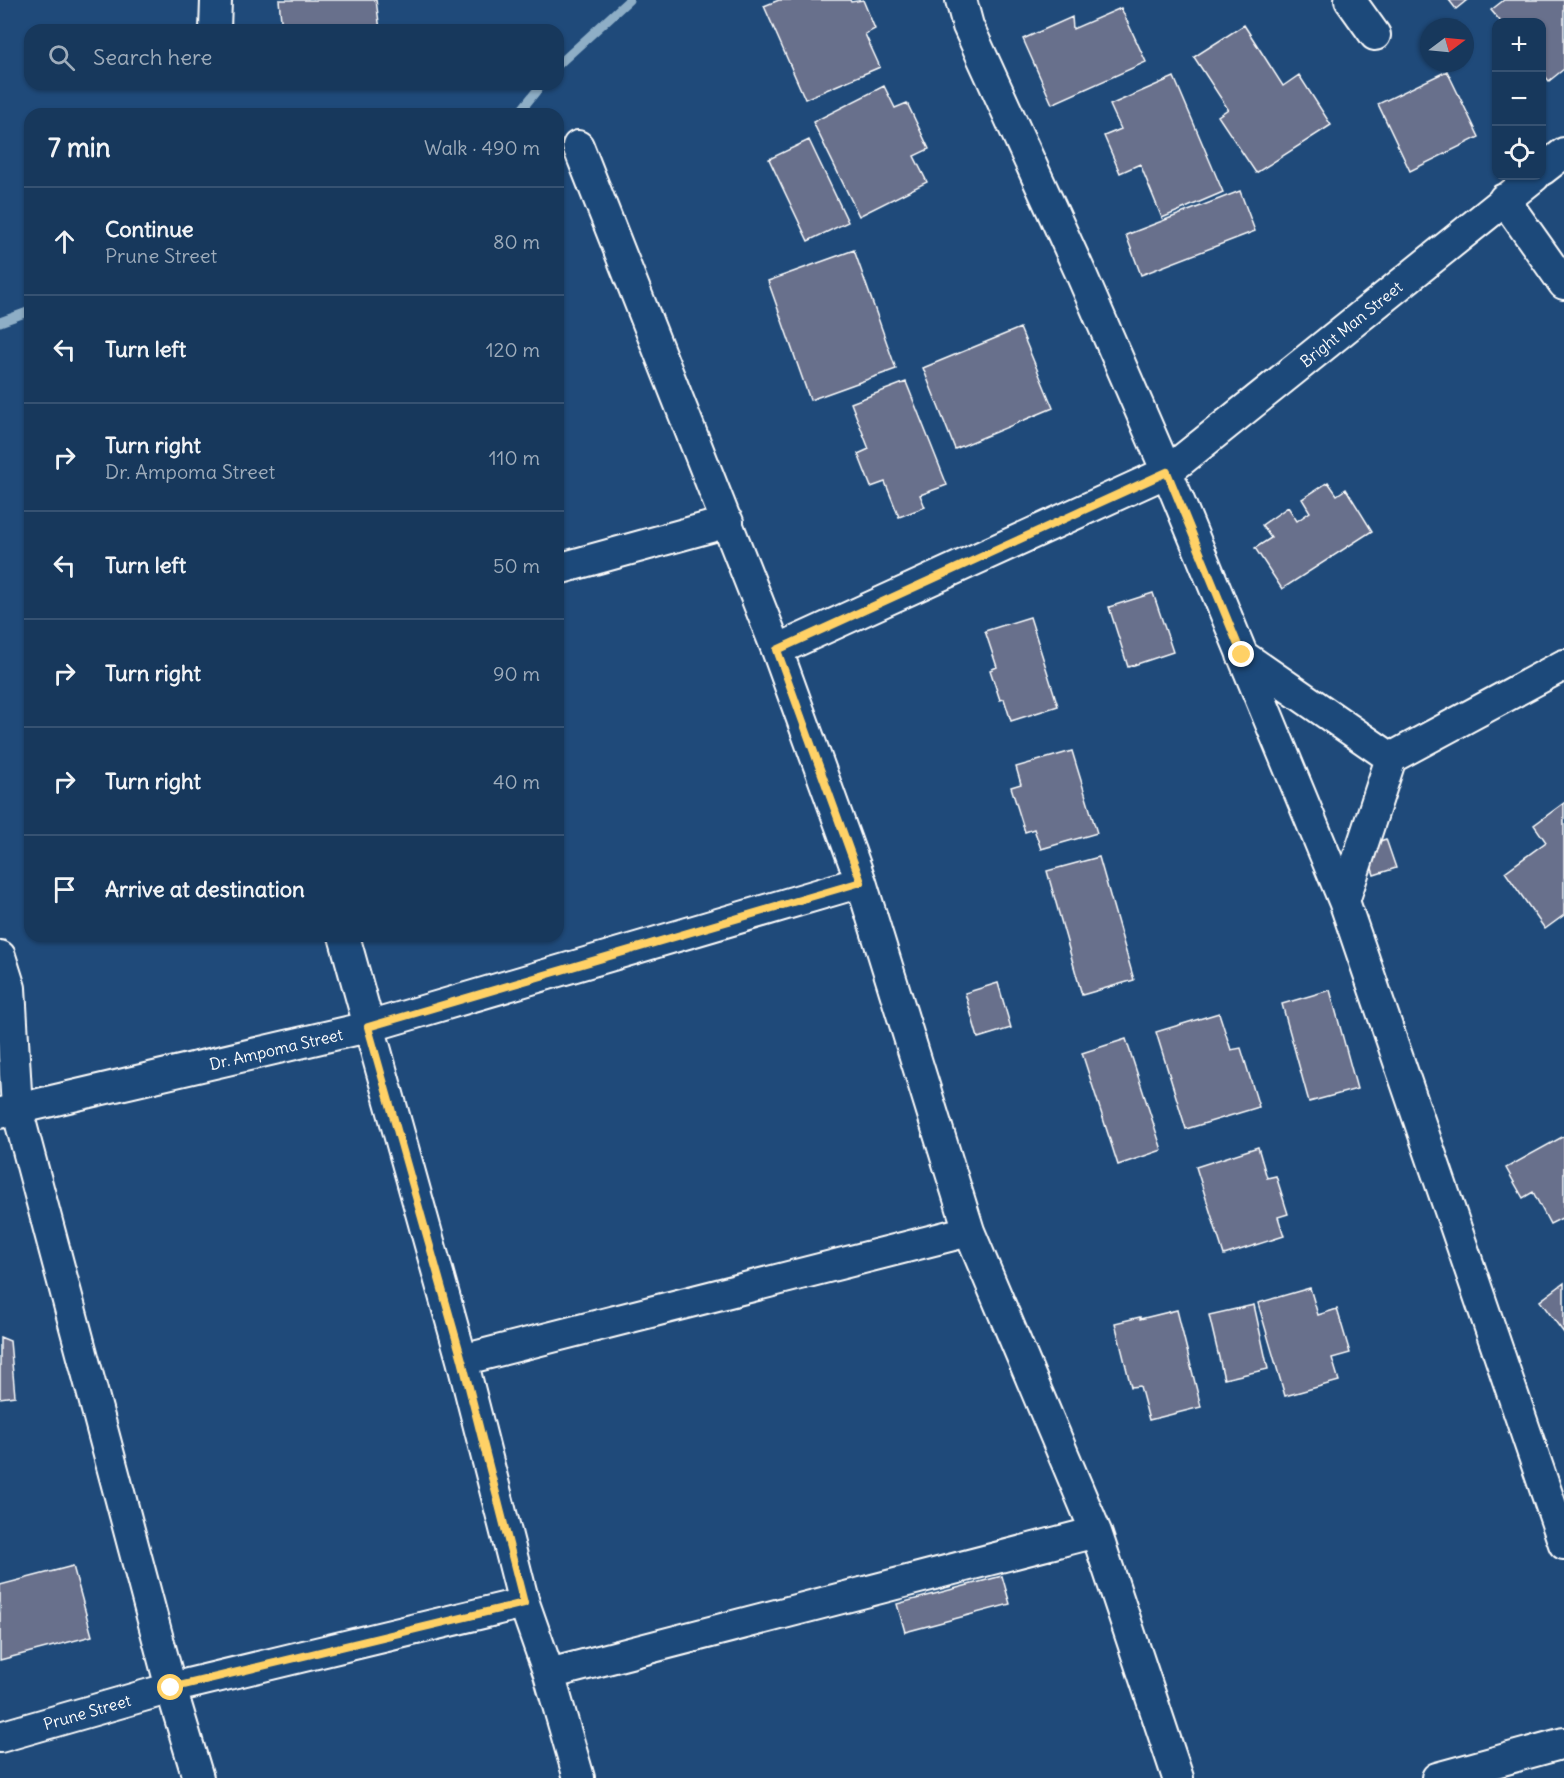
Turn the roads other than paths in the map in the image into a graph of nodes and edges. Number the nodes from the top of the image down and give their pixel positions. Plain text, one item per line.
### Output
1 (216, 0) edge
2 (961, 0) edge
3 (1350, 0) edge
4 (215, 24) edge
5 (1375, 35) dead end
6 (578, 146) dead end
7 (1564, 153) edge
8 (1546, 168) edge
9 (1530, 180) edge
10 (1504, 199) junction
11 (1564, 284) edge
12 (1167, 472) junction
13 (728, 522) junction
14 (564, 567) edge
15 (777, 650) junction
16 (1242, 655) junction
17 (1564, 665) edge
18 (1391, 758) junction
19 (861, 882) junction
20 (1344, 901) junction
21 (346, 942) edge
22 (0, 956) edge
23 (368, 1027) junction
24 (9, 1111) edge
25 (969, 1231) junction
26 (462, 1360) junction
27 (1551, 1461) edge
28 (1096, 1532) junction
29 (1564, 1544) edge
30 (524, 1603) junction
31 (549, 1674) junction
32 (171, 1688) junction
33 (0, 1737) edge
34 (1564, 1743) edge
35 (198, 1778) edge
36 (579, 1778) edge
37 (1178, 1778) edge
38 (1437, 1778) edge

1 - 4 street
2 - 12 street
3 - 5 street
6 - 13 street
7 - 8 street
9 - 10 street, Bright Man Street
10 - 11 street
10 - 12 street, Bright Man Street
12 - 15 street, Bright Man Street
12 - 16 street
13 - 14 street
13 - 15 street
15 - 19 street
16 - 18 street
16 - 20 street
17 - 18 street
18 - 20 street
19 - 23 street, Dr. Ampoma Street
19 - 25 street
20 - 27 street
21 - 23 street
22 - 24 street
23 - 24 street, Dr. Ampoma Street
23 - 26 street
24 - 32 street
25 - 26 street
25 - 28 street
26 - 30 street
27 - 29 street
28 - 31 street
28 - 37 street
30 - 31 street
30 - 32 street, Prune Street
31 - 36 street
32 - 33 street, Prune Street
32 - 35 street
34 - 38 street

